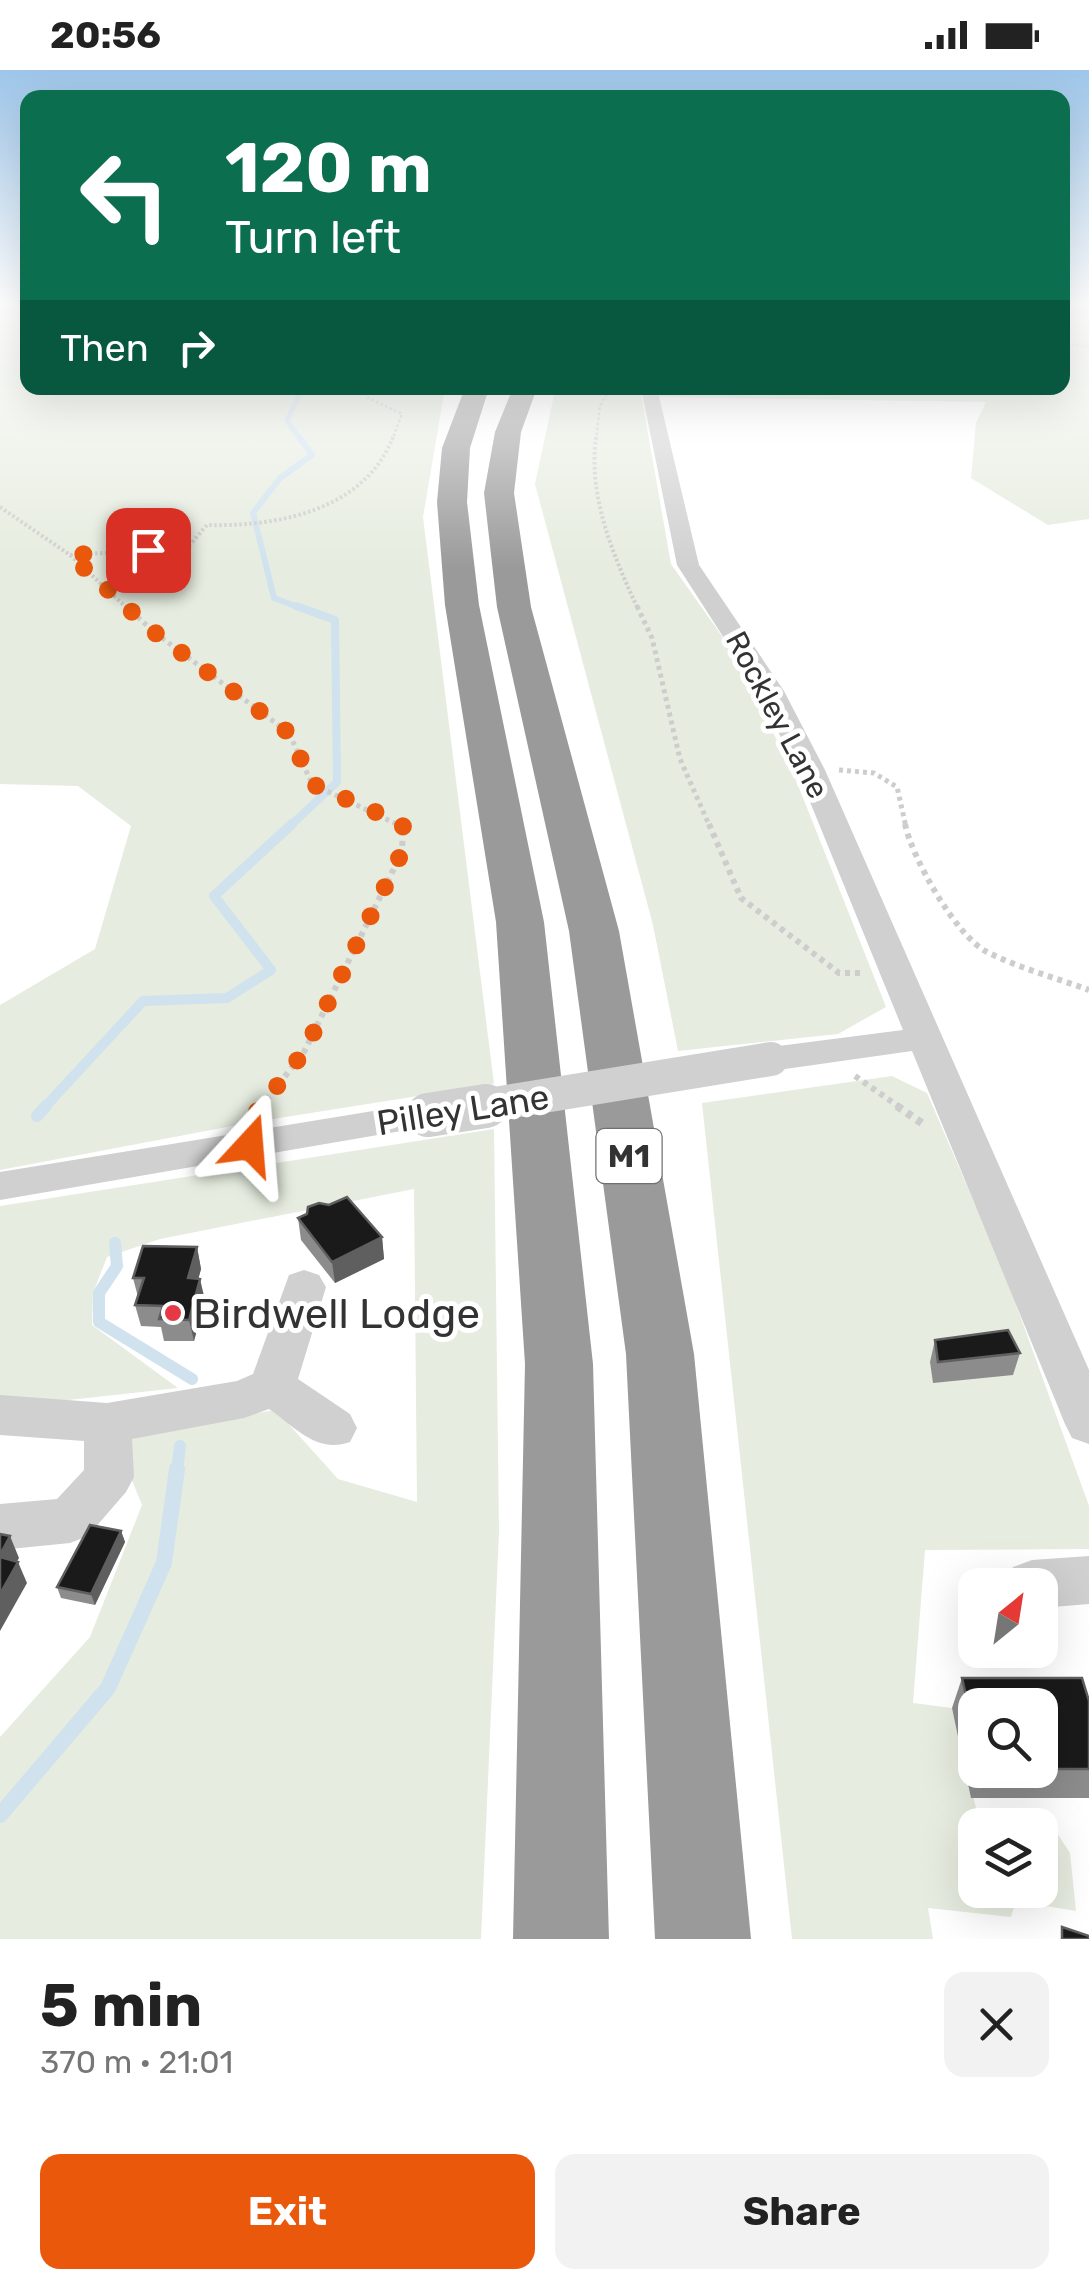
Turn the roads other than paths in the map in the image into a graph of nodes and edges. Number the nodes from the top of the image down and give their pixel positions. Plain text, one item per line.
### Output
1 (475, 395) edge
2 (522, 395) edge
3 (651, 395) edge
4 (926, 1038) junction
5 (0, 1186) edge
6 (304, 1287) dead end
7 (272, 1386) junction
8 (0, 1415) edge
9 (107, 1423) junction
10 (1089, 1424) edge
11 (332, 1428) dead end
12 (0, 1526) edge
13 (1089, 1580) edge
14 (1058, 1582) edge
15 (561, 1939) edge
16 (704, 1939) edge

1 - 15 highway
2 - 16 highway, M1
3 - 4 street, Rockley Lane
4 - 5 street, Pilley Lane, bridge
4 - 10 street, Rockley Lane
6 - 7 street
7 - 9 street
7 - 11 street
8 - 9 street
9 - 12 street
13 - 14 street

